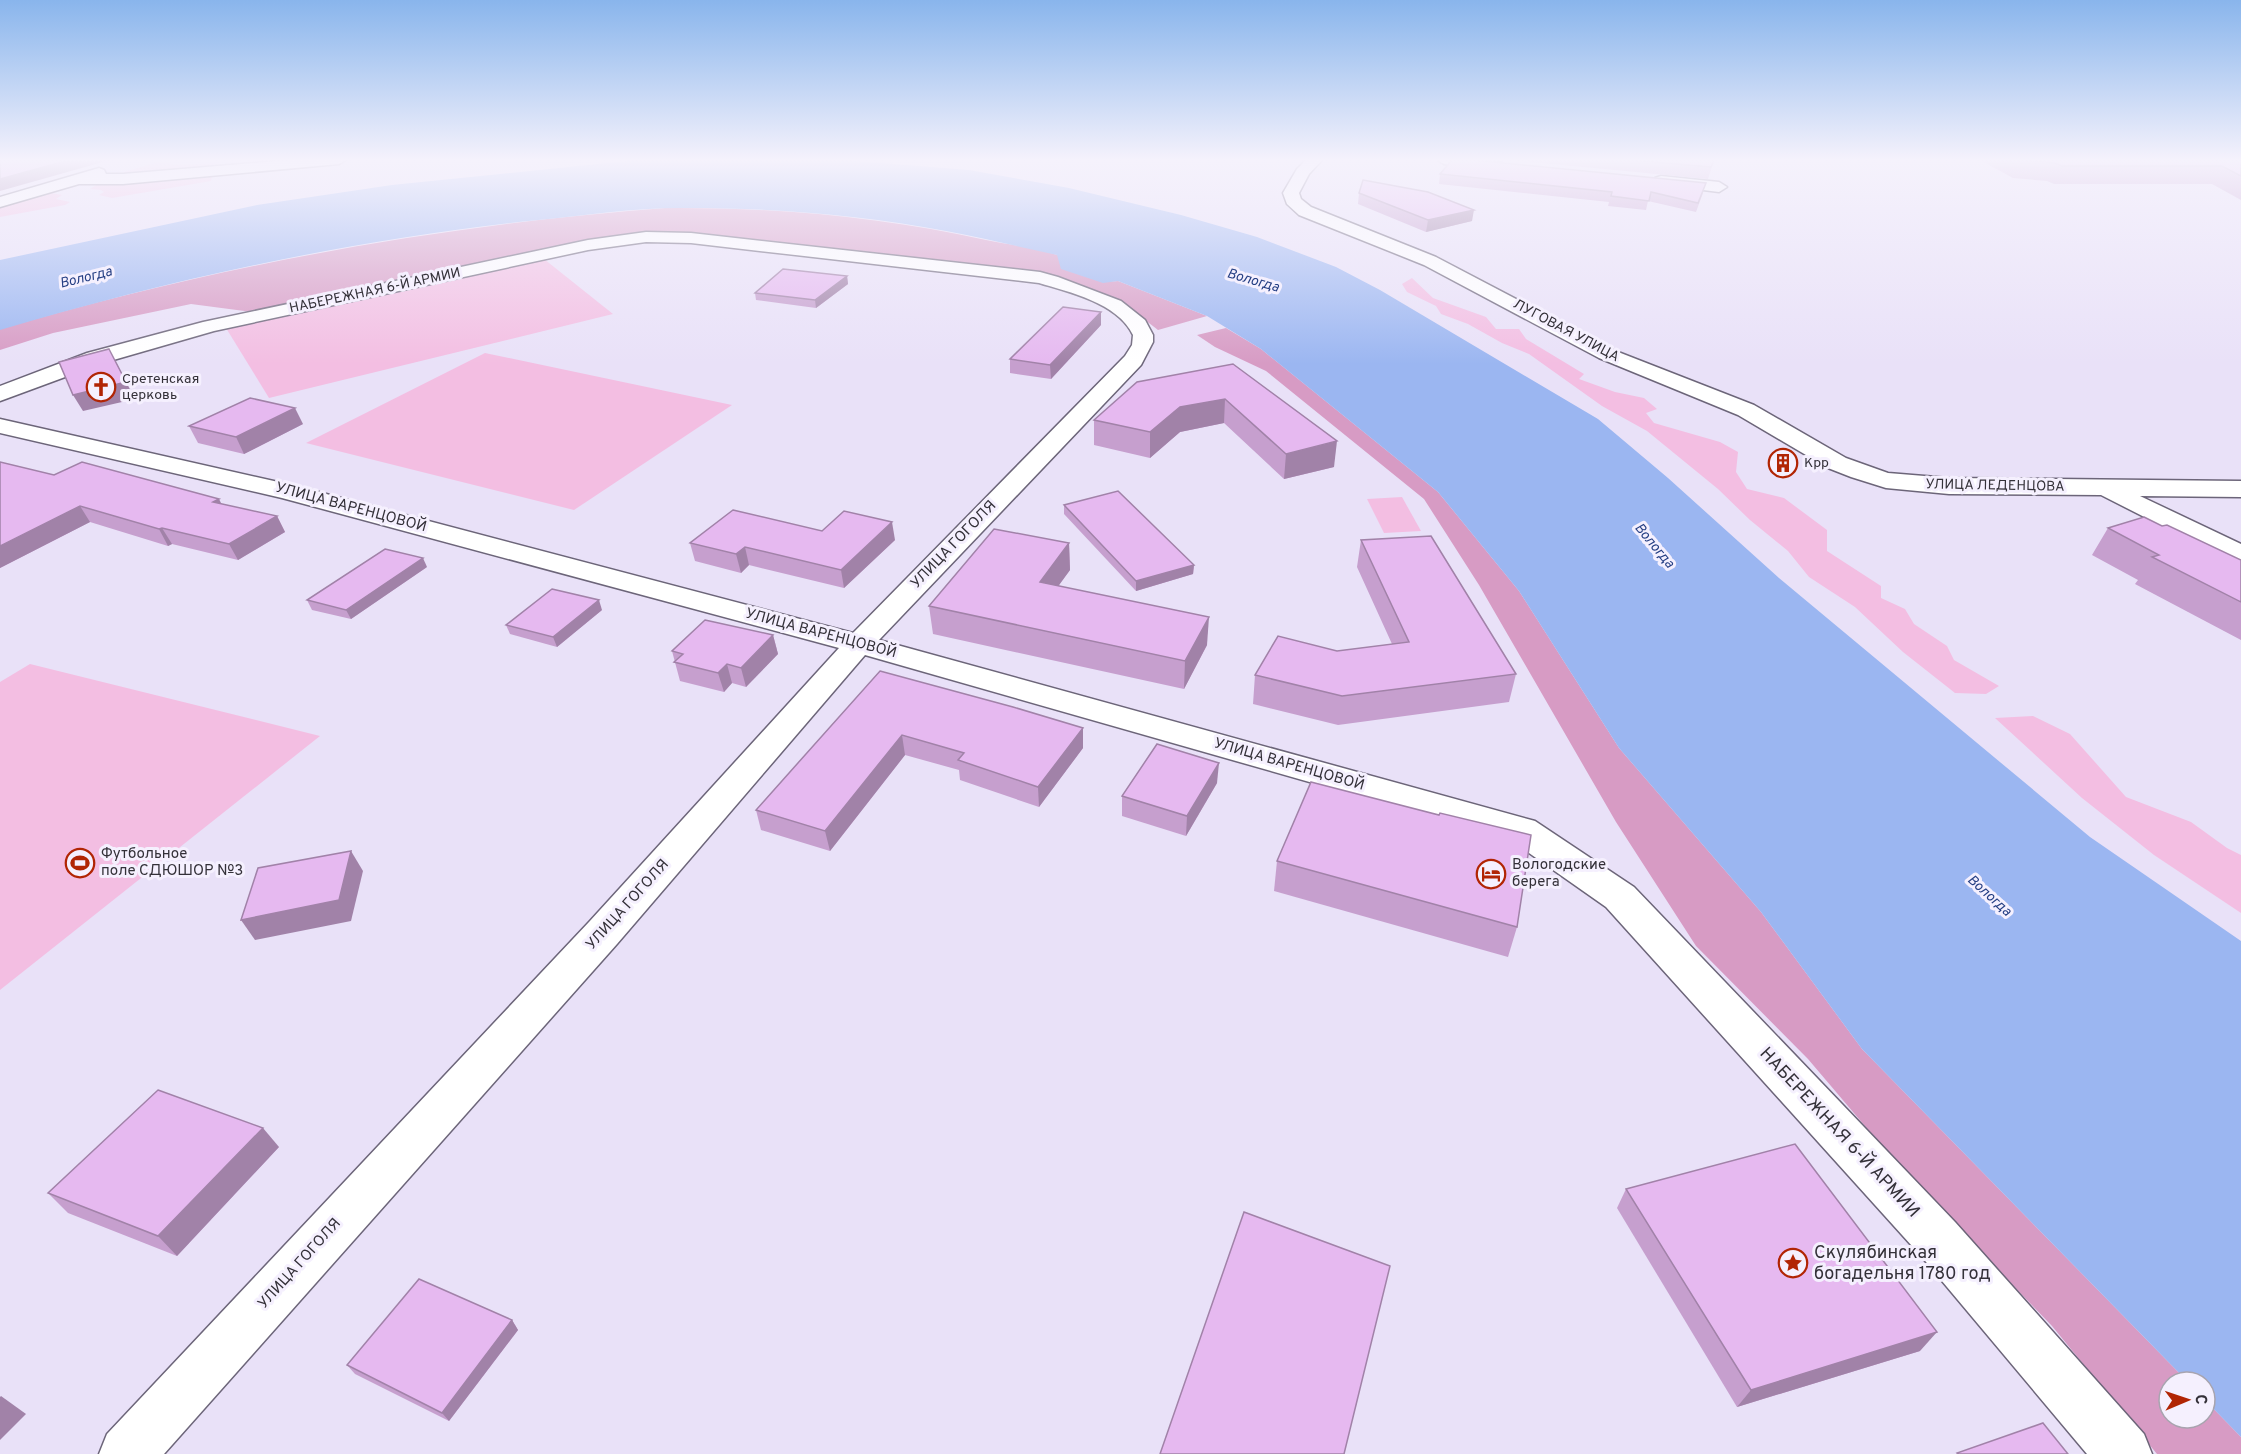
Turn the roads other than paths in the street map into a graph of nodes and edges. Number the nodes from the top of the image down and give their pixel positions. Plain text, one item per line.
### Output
1 (1347, 228) edge
2 (1133, 360) joint
3 (0, 394) edge
4 (0, 426) edge
5 (1886, 480) joint
6 (2105, 488) junction
7 (2241, 489) edge
8 (2241, 555) edge
9 (859, 644) junction
10 (1620, 897) joint
11 (127, 1454) edge
12 (2124, 1454) edge

1 - 5 street, ЛУГОВАЯ УЛИЦА
2 - 3 street, НАБЕРЕЖНАЯ 6-Й АРМИИ
2 - 9 street, УЛИЦА ГОГОЛЯ
4 - 9 street, УЛИЦА ВАРЕНЦОВОЙ
5 - 6 street, УЛИЦА ЛЕДЕНЦОВА
6 - 7 street, УЛИЦА ЛЕДЕНЦОВА
6 - 8 street, УЛИЦА ЛЕДЕНЦОВА
9 - 10 street, УЛИЦА ВАРЕНЦОВОЙ
9 - 11 street, УЛИЦА ГОГОЛЯ
10 - 12 street, НАБЕРЕЖНАЯ 6-Й АРМИИ

